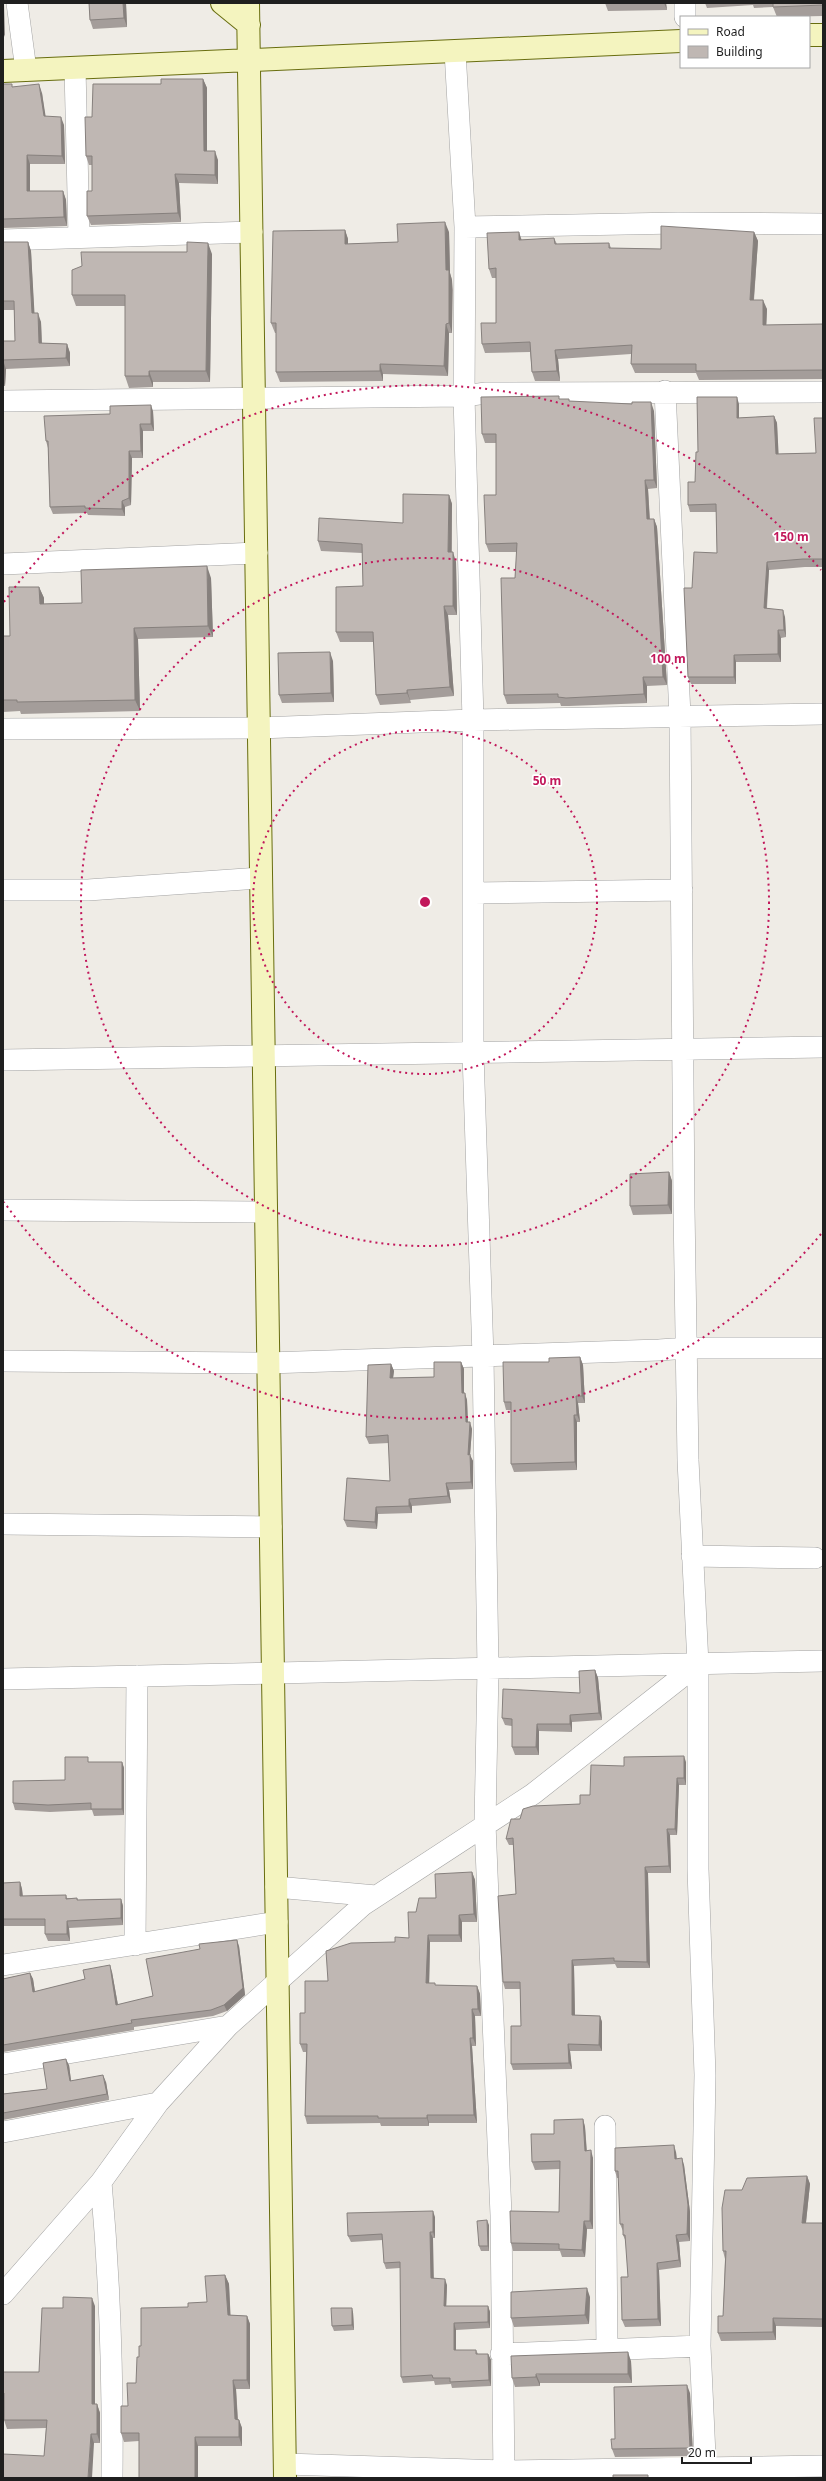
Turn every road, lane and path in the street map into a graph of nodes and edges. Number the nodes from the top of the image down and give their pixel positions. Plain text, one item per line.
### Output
1 (17, 3) edge
2 (222, 3) edge
3 (248, 3) edge
4 (685, 3) edge
5 (685, 16) edge
6 (249, 25) junction
7 (810, 35) edge
8 (823, 35) edge
9 (680, 41) edge
10 (455, 51) junction
11 (249, 60) junction
12 (76, 68) junction
13 (26, 70) junction
14 (3, 71) edge
15 (823, 224) edge
16 (465, 227) junction
17 (252, 232) junction
18 (79, 237) junction
19 (3, 240) edge
20 (665, 391) junction
21 (823, 392) edge
22 (464, 396) junction
23 (254, 397) junction
24 (3, 401) edge
25 (256, 553) junction
26 (3, 564) edge
27 (823, 714) edge
28 (680, 716) junction
29 (473, 720) junction
30 (259, 728) junction
31 (3, 729) edge
32 (261, 878) junction
33 (3, 890) edge
34 (682, 890) junction
35 (474, 893) junction
36 (823, 1047) edge
37 (683, 1049) junction
38 (473, 1053) junction
39 (264, 1056) junction
40 (3, 1060) edge
41 (3, 1210) edge
42 (266, 1212) junction
43 (688, 1348) junction
44 (823, 1348) edge
45 (483, 1357) junction
46 (3, 1361) edge
47 (268, 1363) junction
48 (3, 1524) edge
49 (271, 1527) junction
50 (692, 1556) junction
51 (816, 1558) dead end
52 (823, 1662) edge
53 (698, 1664) junction
54 (488, 1669) junction
55 (273, 1673) junction
56 (137, 1676) junction
57 (3, 1679) edge
58 (485, 1824) junction
59 (276, 1887) junction
60 (376, 1896) junction
61 (277, 1922) junction
62 (135, 1945) junction
63 (3, 1965) edge
64 (277, 1982) junction
65 (228, 2026) junction
66 (3, 2064) edge
67 (158, 2103) junction
68 (605, 2126) dead end
69 (11, 2130) edge
70 (3, 2148) edge
71 (101, 2182) junction
72 (3, 2294) edge
73 (700, 2346) junction
74 (607, 2350) junction
75 (501, 2354) junction
76 (823, 2466) edge
77 (285, 2471) edge
78 (706, 2473) edge
79 (504, 2475) edge
80 (112, 2478) edge

1 - 13 street
2 - 6 street
3 - 6 street
4 - 5 street
6 - 11 street
7 - 8 street
9 - 10 street
10 - 11 street
10 - 16 street
11 - 12 street
11 - 17 street
12 - 13 street
12 - 18 street
13 - 14 street
15 - 16 street
16 - 22 street
17 - 18 street
17 - 23 street
18 - 19 street
20 - 21 street
20 - 22 street
20 - 28 street
22 - 23 street
22 - 29 street
23 - 24 street
23 - 25 street
25 - 26 street
25 - 30 street
27 - 28 street
28 - 29 street
28 - 34 street
29 - 30 street
29 - 35 street
30 - 31 street
30 - 32 street
32 - 33 street
32 - 39 street
34 - 35 street
34 - 37 street
35 - 38 street
36 - 37 street
37 - 38 street
37 - 43 street
38 - 39 street
38 - 45 street
39 - 40 street
39 - 42 street
41 - 42 street
42 - 47 street
43 - 44 street
43 - 45 street
43 - 50 street
45 - 47 street
45 - 54 street
46 - 47 street
47 - 49 street
48 - 49 street
49 - 55 street
50 - 51 street
50 - 53 street
52 - 53 street
53 - 54 street
53 - 58 street
53 - 73 street
54 - 55 street
54 - 58 street
55 - 56 street
55 - 59 street
56 - 57 street
56 - 62 street
58 - 60 street
58 - 75 street
59 - 60 street
59 - 61 street
60 - 64 street
61 - 62 street
61 - 64 street
62 - 63 street
64 - 65 street
64 - 77 street
65 - 66 street
65 - 67 street
67 - 69 street
67 - 71 street
68 - 74 street
69 - 70 street
71 - 72 street
71 - 80 street
73 - 74 street
73 - 78 street
74 - 75 street
75 - 79 street
76 - 78 street
77 - 79 street
78 - 79 street

